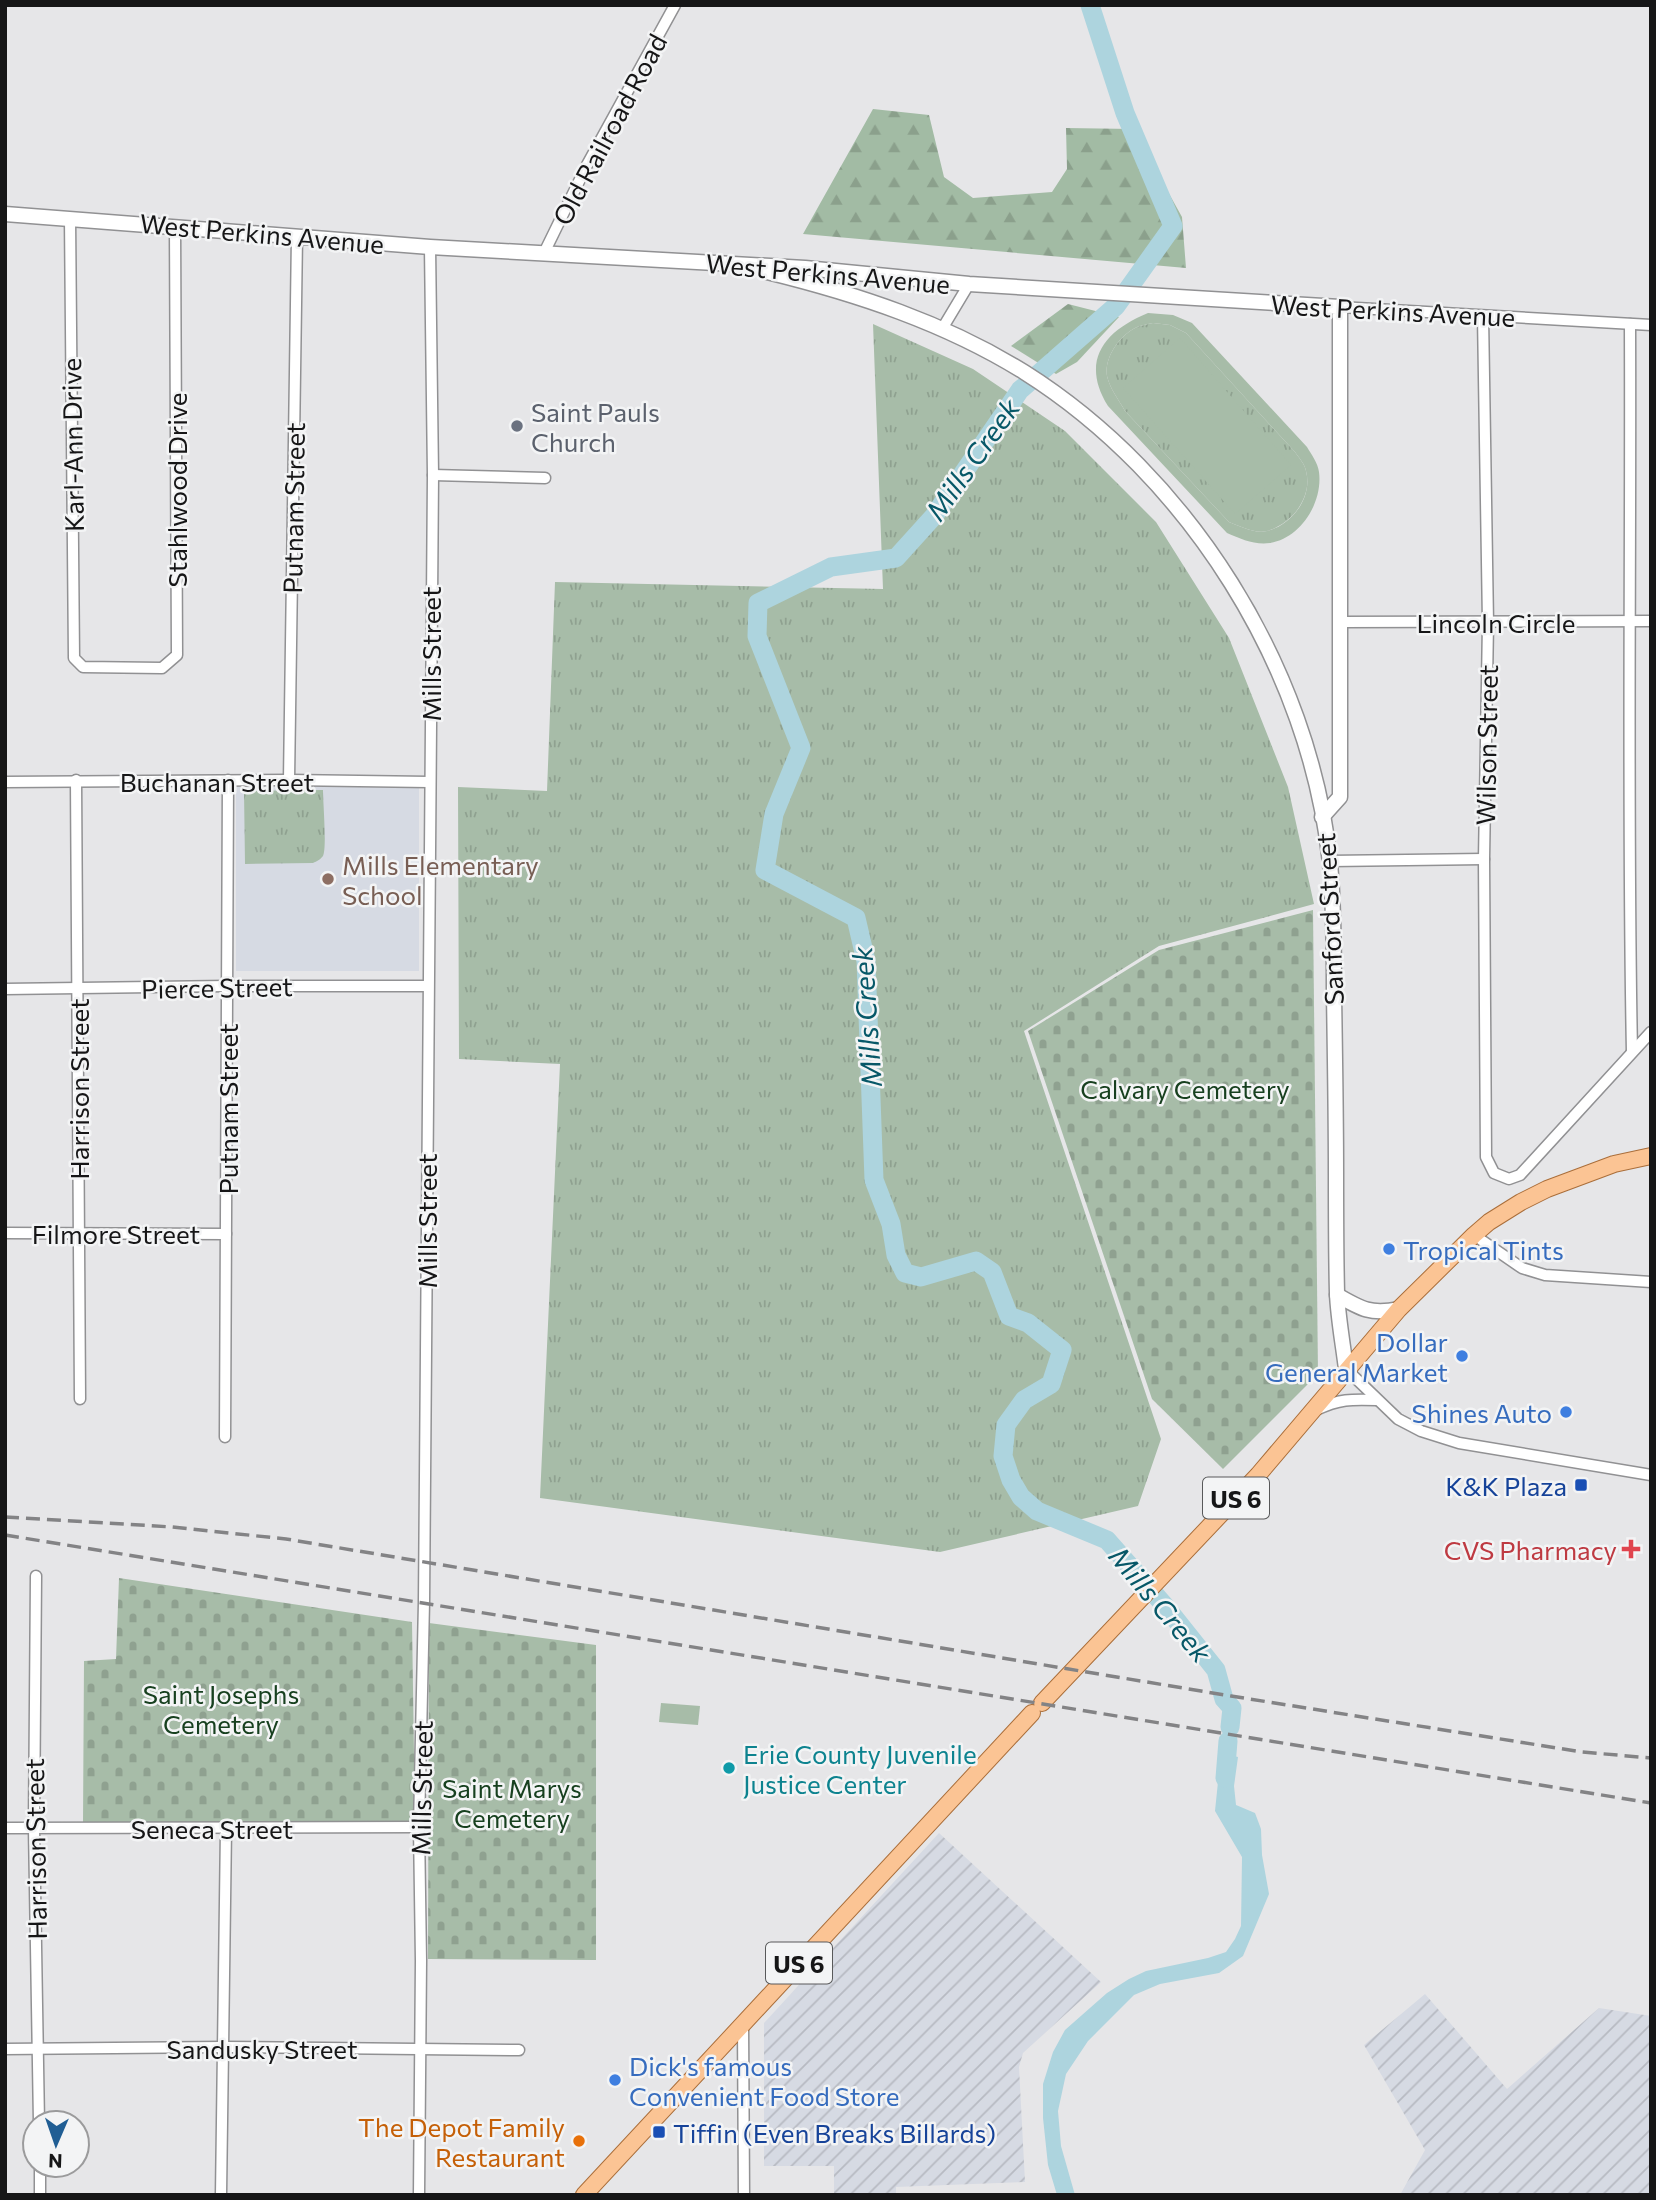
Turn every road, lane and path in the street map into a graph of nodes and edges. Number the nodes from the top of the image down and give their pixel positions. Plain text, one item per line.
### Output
1 (675, 5) edge
2 (5, 214) edge
3 (70, 218) junction
4 (175, 226) junction
5 (297, 236) junction
6 (430, 247) junction
7 (544, 253) junction
8 (731, 264) junction
9 (969, 284) junction
10 (1339, 307) junction
11 (1483, 316) junction
12 (1630, 324) junction
13 (1651, 325) edge
14 (942, 329) junction
15 (433, 475) junction
16 (545, 478) dead end
17 (1631, 621) junction
18 (1651, 621) edge
19 (1341, 622) junction
20 (1488, 623) junction
21 (83, 667) joint
22 (76, 780) junction
23 (228, 780) junction
24 (289, 780) junction
25 (5, 782) edge
26 (429, 782) junction
27 (1322, 817) junction
28 (1484, 859) junction
29 (1329, 861) junction
30 (227, 986) junction
31 (428, 986) junction
32 (5, 989) edge
33 (77, 989) junction
34 (1651, 1032) edge
35 (1632, 1052) junction
36 (1651, 1156) edge
37 (5, 1233) edge
38 (79, 1233) junction
39 (226, 1234) junction
40 (1474, 1236) junction
41 (1651, 1282) edge
42 (1337, 1295) junction
43 (1399, 1309) junction
44 (1346, 1369) junction
45 (80, 1399) dead end
46 (1377, 1400) junction
47 (1307, 1415) junction
48 (225, 1437) dead end
49 (1651, 1475) edge
50 (36, 1576) dead end
51 (419, 1827) junction
52 (5, 1828) edge
53 (34, 1828) junction
54 (226, 1828) junction
55 (743, 2023) junction
56 (223, 2047) junction
57 (5, 2049) edge
58 (39, 2049) junction
59 (420, 2049) junction
60 (519, 2050) dead end
61 (39, 2109) edge
62 (221, 2195) edge
63 (419, 2195) edge
64 (584, 2195) edge
65 (744, 2195) edge

1 - 7 street, Old Railroad Road
2 - 3 main road, West Perkins Avenue
3 - 4 main road, West Perkins Avenue
3 - 21 street, Karl-Ann Drive
4 - 5 main road, West Perkins Avenue
4 - 21 street, Stahlwood Drive
5 - 6 main road, West Perkins Avenue
5 - 24 street, Putnam Street
6 - 7 main road, West Perkins Avenue
6 - 15 street, Mills Street
7 - 8 main road, West Perkins Avenue
8 - 9 main road, West Perkins Avenue
8 - 14 main road
9 - 10 main road, West Perkins Avenue
9 - 14 street
10 - 11 street, West Perkins Avenue
10 - 19 main road, Sanford Street
11 - 12 street, West Perkins Avenue
11 - 20 street, Wilson Street
12 - 13 street, West Perkins Avenue
12 - 17 street
14 - 27 main road
15 - 16 street
15 - 26 street, Mills Street
17 - 18 street, Lincoln Circle
17 - 20 street, Lincoln Circle
17 - 35 street
19 - 20 street, Lincoln Circle
19 - 27 main road, Sanford Street
20 - 28 street, Wilson Street
22 - 23 street, Buchanan Street
22 - 25 street, Buchanan Street
22 - 33 street, Harrison Street
23 - 24 street, Buchanan Street
23 - 30 street, Putnam Street
24 - 26 street, Buchanan Street
26 - 31 street, Mills Street
27 - 29 main road, Sanford Street
28 - 29 street
28 - 35 street, Wilson Street
29 - 42 main road, Sanford Street
30 - 31 street, Pierce Street
30 - 33 street, Pierce Street
30 - 39 street, Putnam Street
31 - 51 street, Mills Street
32 - 33 street, Pierce Street
33 - 38 street, Harrison Street
34 - 35 street
36 - 40 main road, US 6
37 - 38 street, Filmore Street
38 - 39 street, Filmore Street
38 - 45 street, Harrison Street
39 - 48 street, Putnam Street
40 - 41 street
40 - 43 main road, US 6
42 - 43 main road
42 - 44 main road, Sanford Street
43 - 44 main road, US 6
44 - 46 street
44 - 47 main road, US 6
46 - 47 street
46 - 49 street
47 - 55 main road, US 6
50 - 53 street, Harrison Street
51 - 54 street, Seneca Street
51 - 59 street, Mills Street
52 - 53 street, Seneca Street
53 - 54 street, Seneca Street
53 - 58 street, Harrison Street
54 - 56 street
55 - 64 main road, US 6
55 - 65 street
56 - 58 street, Sandusky Street
56 - 59 street, Sandusky Street
56 - 62 street
57 - 58 street, Sandusky Street
58 - 61 street, Harrison Street
59 - 60 street, Sandusky Street
59 - 63 street, Mills Street

